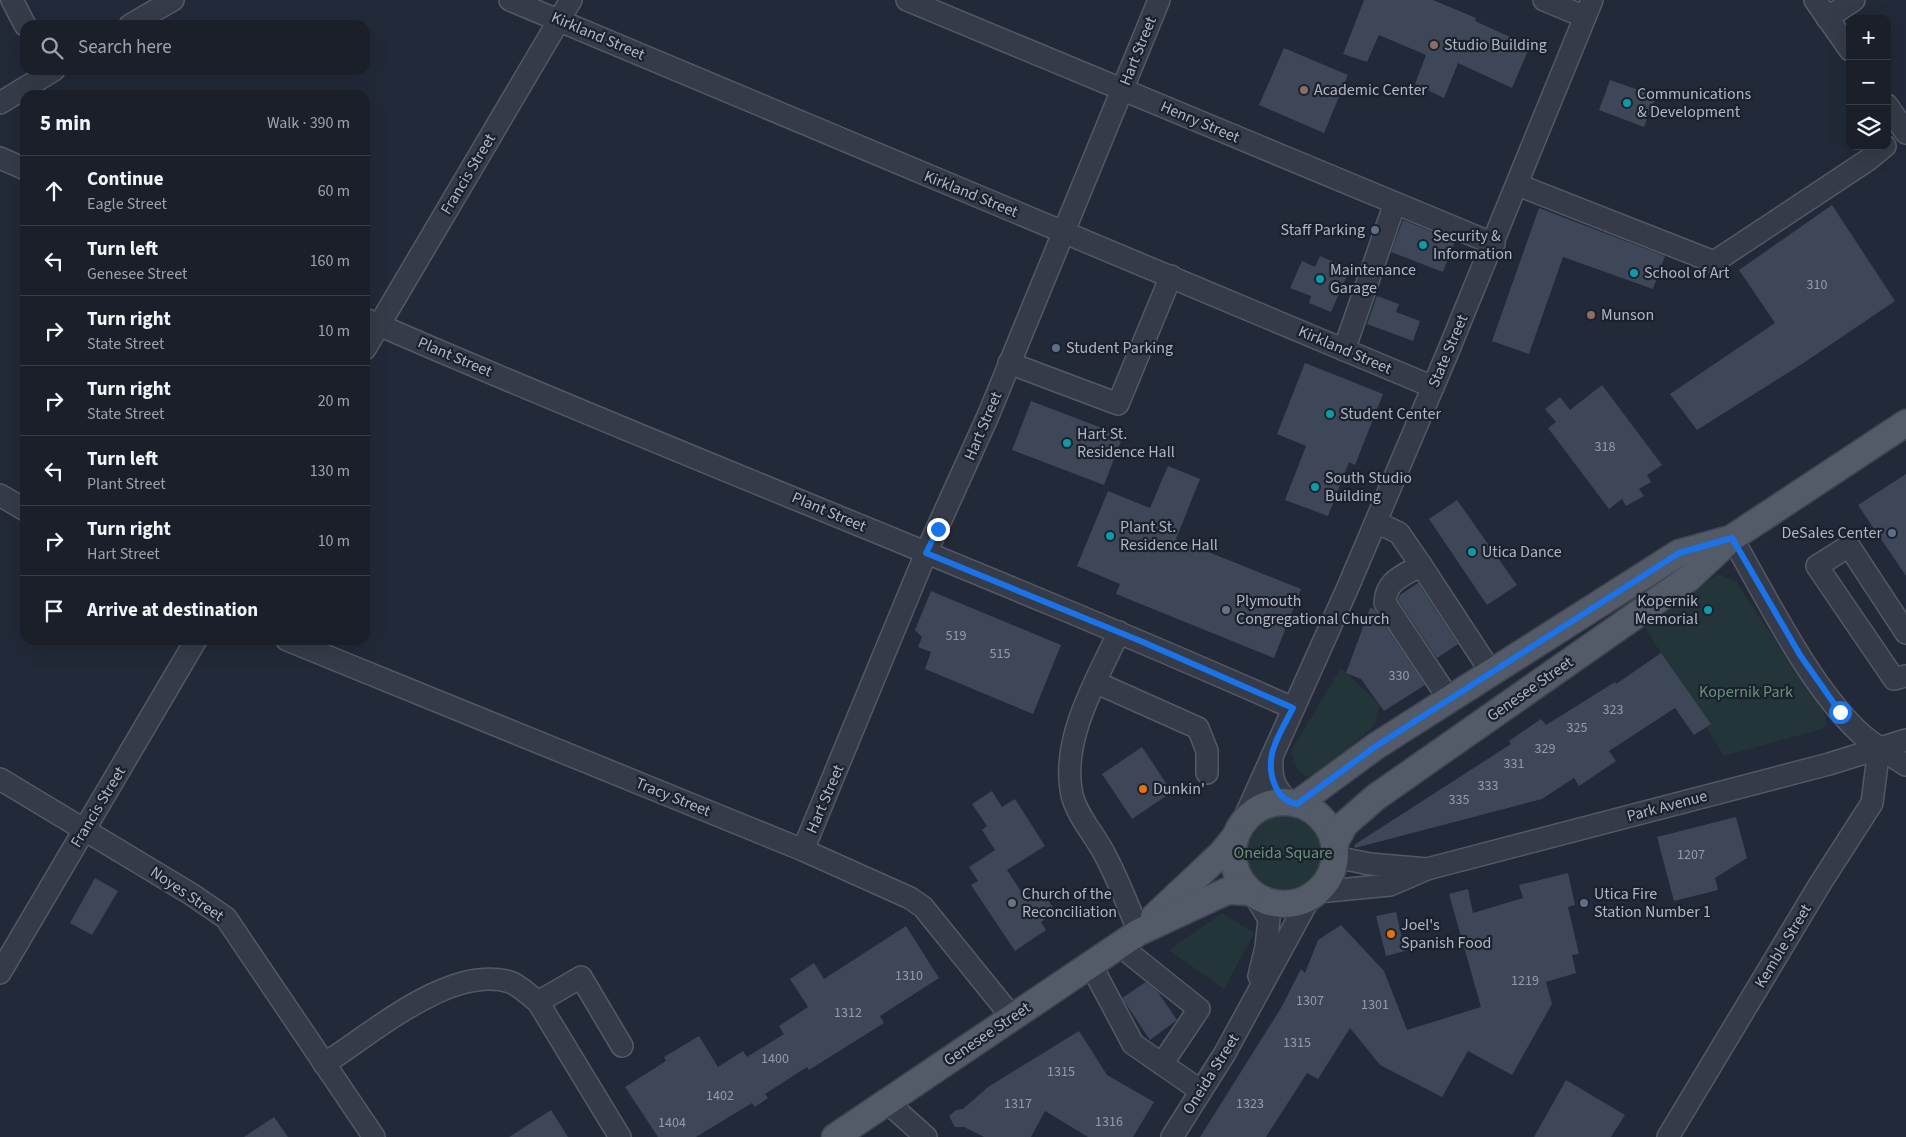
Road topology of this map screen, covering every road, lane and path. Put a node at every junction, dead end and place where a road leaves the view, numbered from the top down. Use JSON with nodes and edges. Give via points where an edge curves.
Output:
{"nodes":[{"id":1,"x":12,"y":0,"type":"edge"},
{"id":2,"x":173,"y":0,"type":"edge"},
{"id":3,"x":510,"y":0,"type":"edge"},
{"id":4,"x":571,"y":0,"type":"edge"},
{"id":5,"x":907,"y":0,"type":"edge"},
{"id":6,"x":1159,"y":0,"type":"edge"},
{"id":7,"x":1544,"y":0,"type":"edge"},
{"id":8,"x":1815,"y":0,"type":"edge"},
{"id":9,"x":1854,"y":0,"type":"edge"},
{"id":10,"x":1588,"y":9,"type":"edge"},
{"id":11,"x":1827,"y":18,"type":"junction"},
{"id":12,"x":22,"y":20,"type":"edge"},
{"id":13,"x":139,"y":20,"type":"edge"},
{"id":14,"x":559,"y":20,"type":"junction"},
{"id":15,"x":1846,"y":44,"type":"edge"},
{"id":16,"x":45,"y":75,"type":"edge"},
{"id":17,"x":1122,"y":89,"type":"junction"},
{"id":18,"x":20,"y":90,"type":"edge"},
{"id":19,"x":21,"y":90,"type":"edge"},
{"id":20,"x":0,"y":103,"type":"edge"},
{"id":21,"x":1891,"y":111,"type":"edge"},
{"id":22,"x":1905,"y":131,"type":"edge"},
{"id":23,"x":1891,"y":141,"type":"edge"},
{"id":24,"x":1880,"y":150,"type":"edge"},
{"id":25,"x":0,"y":158,"type":"edge"},
{"id":26,"x":20,"y":168,"type":"edge"},
{"id":27,"x":1518,"y":185,"type":"junction"},
{"id":28,"x":1395,"y":203,"type":"junction"},
{"id":29,"x":1063,"y":231,"type":"junction"},
{"id":30,"x":1494,"y":244,"type":"junction"},
{"id":31,"x":1171,"y":276,"type":"junction"},
{"id":32,"x":372,"y":322,"type":"edge"},
{"id":33,"x":1344,"y":350,"type":"junction"},
{"id":34,"x":1009,"y":363,"type":"junction"},
{"id":35,"x":1433,"y":387,"type":"junction"},
{"id":36,"x":1906,"y":423,"type":"edge"},
{"id":37,"x":0,"y":495,"type":"edge"},
{"id":38,"x":20,"y":507,"type":"edge"},
{"id":39,"x":1376,"y":522,"type":"junction"},
{"id":40,"x":1732,"y":538,"type":"junction"},
{"id":41,"x":926,"y":553,"type":"junction"},
{"id":42,"x":1421,"y":565,"type":"junction"},
{"id":43,"x":1119,"y":632,"type":"junction"},
{"id":44,"x":1906,"y":633,"type":"edge"},
{"id":45,"x":193,"y":645,"type":"edge"},
{"id":46,"x":300,"y":645,"type":"edge"},
{"id":47,"x":1491,"y":672,"type":"junction"},
{"id":48,"x":1906,"y":676,"type":"edge"},
{"id":49,"x":1095,"y":682,"type":"junction"},
{"id":50,"x":1449,"y":699,"type":"junction"},
{"id":51,"x":1293,"y":708,"type":"junction"},
{"id":52,"x":1906,"y":740,"type":"edge"},
{"id":53,"x":1879,"y":748,"type":"junction"},
{"id":54,"x":1272,"y":753,"type":"junction"},
{"id":55,"x":1906,"y":765,"type":"edge"},
{"id":56,"x":1207,"y":773,"type":"dead end"},
{"id":57,"x":0,"y":779,"type":"edge"},
{"id":58,"x":1294,"y":803,"type":"junction"},
{"id":59,"x":1239,"y":829,"type":"junction"},
{"id":60,"x":84,"y":831,"type":"junction"},
{"id":61,"x":803,"y":850,"type":"junction"},
{"id":62,"x":1334,"y":850,"type":"junction"},
{"id":63,"x":1427,"y":869,"type":"junction"},
{"id":64,"x":1253,"y":894,"type":"junction"},
{"id":65,"x":1313,"y":895,"type":"junction"},
{"id":66,"x":1129,"y":938,"type":"junction"},
{"id":67,"x":1090,"y":964,"type":"junction"},
{"id":68,"x":0,"y":973,"type":"edge"},
{"id":69,"x":538,"y":1002,"type":"junction"},
{"id":70,"x":1250,"y":1010,"type":"junction"},
{"id":71,"x":1012,"y":1017,"type":"junction"},
{"id":72,"x":622,"y":1046,"type":"dead end"},
{"id":73,"x":324,"y":1064,"type":"junction"},
{"id":74,"x":1162,"y":1064,"type":"junction"},
{"id":75,"x":1201,"y":1091,"type":"junction"},
{"id":76,"x":887,"y":1102,"type":"junction"},
{"id":77,"x":374,"y":1137,"type":"edge"},
{"id":78,"x":620,"y":1137,"type":"edge"},
{"id":79,"x":835,"y":1137,"type":"edge"},
{"id":80,"x":926,"y":1137,"type":"edge"},
{"id":81,"x":1172,"y":1137,"type":"edge"},
{"id":82,"x":1668,"y":1137,"type":"edge"}],
"edges":[{"from":1,"to":12,"type":"street"},
{"from":2,"to":13,"type":"street"},
{"from":3,"to":14,"type":"street","name":"Kirkland Street"},
{"from":4,"to":14,"type":"street","name":"Francis Street"},
{"from":5,"to":17,"type":"street","name":"Henry Street"},
{"from":6,"to":17,"type":"street","name":"Hart Street"},
{"from":7,"to":10,"type":"street"},
{"from":8,"to":11,"type":"street"},
{"from":9,"to":11,"type":"street"},
{"from":10,"to":27,"type":"street","name":"State Street"},
{"from":11,"to":15,"type":"street"},
{"from":14,"to":29,"type":"street","name":"Kirkland Street"},
{"from":14,"to":32,"type":"street","name":"Francis Street"},
{"from":16,"to":19,"type":"street"},
{"from":17,"to":28,"type":"street","name":"Henry Street"},
{"from":17,"to":29,"type":"street","name":"Hart Street"},
{"from":18,"to":20,"type":"street"},
{"from":21,"to":22,"type":"street"},
{"from":22,"to":23,"type":"street"},
{"from":24,"to":27,"type":"street","via":[[1714,262]]},
{"from":25,"to":26,"type":"street"},
{"from":27,"to":30,"type":"street","name":"State Street"},
{"from":28,"to":30,"type":"street","name":"Henry Street"},
{"from":28,"to":33,"type":"street"},
{"from":29,"to":31,"type":"street","name":"Kirkland Street"},
{"from":29,"to":34,"type":"street","name":"Hart Street"},
{"from":30,"to":35,"type":"street","name":"State Street"},
{"from":31,"to":33,"type":"street","name":"Kirkland Street"},
{"from":31,"to":34,"type":"street","via":[[1118,404]]},
{"from":32,"to":41,"type":"street","name":"Plant Street"},
{"from":33,"to":35,"type":"street","name":"Kirkland Street"},
{"from":34,"to":41,"type":"street","name":"Hart Street"},
{"from":35,"to":39,"type":"street","name":"State Street"},
{"from":36,"to":40,"type":"main road","name":"Genesee Street"},
{"from":37,"to":38,"type":"street"},
{"from":39,"to":42,"type":"street","via":[[1399,533]]},
{"from":39,"to":51,"type":"street","name":"State Street"},
{"from":40,"to":47,"type":"main road","name":"Genesee Street","via":[[1679,553]]},
{"from":40,"to":53,"type":"street","via":[[1800,655],[1840,712]]},
{"from":40,"to":62,"type":"main road","name":"Genesee Street","via":[[1689,578],[1376,796],[1345,824]]},
{"from":41,"to":43,"type":"street","name":"Plant Street"},
{"from":41,"to":61,"type":"street","name":"Hart Street"},
{"from":42,"to":47,"type":"street"},
{"from":42,"to":50,"type":"street","via":[[1392,583],[1385,592],[1385,603]]},
{"from":43,"to":49,"type":"street"},
{"from":43,"to":51,"type":"street","name":"Plant Street"},
{"from":44,"to":48,"type":"street","via":[[1849,546],[1817,566],[1894,679]]},
{"from":45,"to":60,"type":"street","name":"Francis Street"},
{"from":46,"to":61,"type":"street","name":"Tracy Street"},
{"from":47,"to":50,"type":"main road","name":"Genesee Street"},
{"from":49,"to":56,"type":"street","via":[[1198,728],[1207,751]]},
{"from":49,"to":66,"type":"street","via":[[1080,716],[1070,764],[1072,795],[1106,855]]},
{"from":50,"to":58,"type":"main road","name":"Genesee Street"},
{"from":51,"to":54,"type":"street","name":"State Street"},
{"from":52,"to":53,"type":"street","name":"Park Avenue"},
{"from":53,"to":55,"type":"street"},
{"from":53,"to":63,"type":"street","name":"Park Avenue","via":[[1829,764]]},
{"from":53,"to":82,"type":"street","name":"Kemble Street","via":[[1872,802]]},
{"from":54,"to":58,"type":"street","name":"State Street","via":[[1272,774],[1277,791]]},
{"from":54,"to":59,"type":"street","name":"State Street"},
{"from":57,"to":60,"type":"street","name":"Noyes Street"},
{"from":58,"to":59,"type":"main road","via":[[1273,803],[1256,810]]},
{"from":58,"to":62,"type":"main road","via":[[1322,819],[1330,831]]},
{"from":59,"to":64,"type":"main road","via":[[1232,852],[1234,867],[1240,881]]},
{"from":59,"to":66,"type":"main road","name":"Genesee Street","via":[[1222,853]]},
{"from":60,"to":68,"type":"street","name":"Francis Street"},
{"from":60,"to":73,"type":"street","name":"Noyes Street","via":[[226,918]]},
{"from":61,"to":71,"type":"street","name":"Tracy Street","via":[[923,906]]},
{"from":62,"to":63,"type":"street","name":"Park Avenue","via":[[1370,864]]},
{"from":62,"to":65,"type":"main road","via":[[1332,870]]},
{"from":63,"to":65,"type":"street","name":"Park Avenue","via":[[1390,886]]},
{"from":64,"to":65,"type":"main road","via":[[1268,902],[1282,904],[1296,903]]},
{"from":64,"to":66,"type":"main road","name":"Genesee Street","via":[[1227,891]]},
{"from":64,"to":70,"type":"street","name":"Oneida Street","via":[[1269,919],[1266,947]]},
{"from":65,"to":70,"type":"street","name":"Oneida Street"},
{"from":66,"to":67,"type":"main road","name":"Genesee Street"},
{"from":66,"to":74,"type":"street","via":[[1199,1009]]},
{"from":67,"to":71,"type":"main road","name":"Genesee Street"},
{"from":67,"to":74,"type":"street","via":[[1133,1044]]},
{"from":69,"to":72,"type":"street","via":[[581,977]]},
{"from":69,"to":73,"type":"street","via":[[511,982],[469,982],[442,989],[417,1001]]},
{"from":69,"to":78,"type":"street"},
{"from":70,"to":75,"type":"street","name":"Oneida Street"},
{"from":71,"to":76,"type":"main road","name":"Genesee Street"},
{"from":73,"to":77,"type":"street","name":"Noyes Street"},
{"from":74,"to":75,"type":"street"},
{"from":75,"to":81,"type":"street","name":"Oneida Street"},
{"from":76,"to":79,"type":"main road","name":"Genesee Street"},
{"from":76,"to":80,"type":"street"}]}
